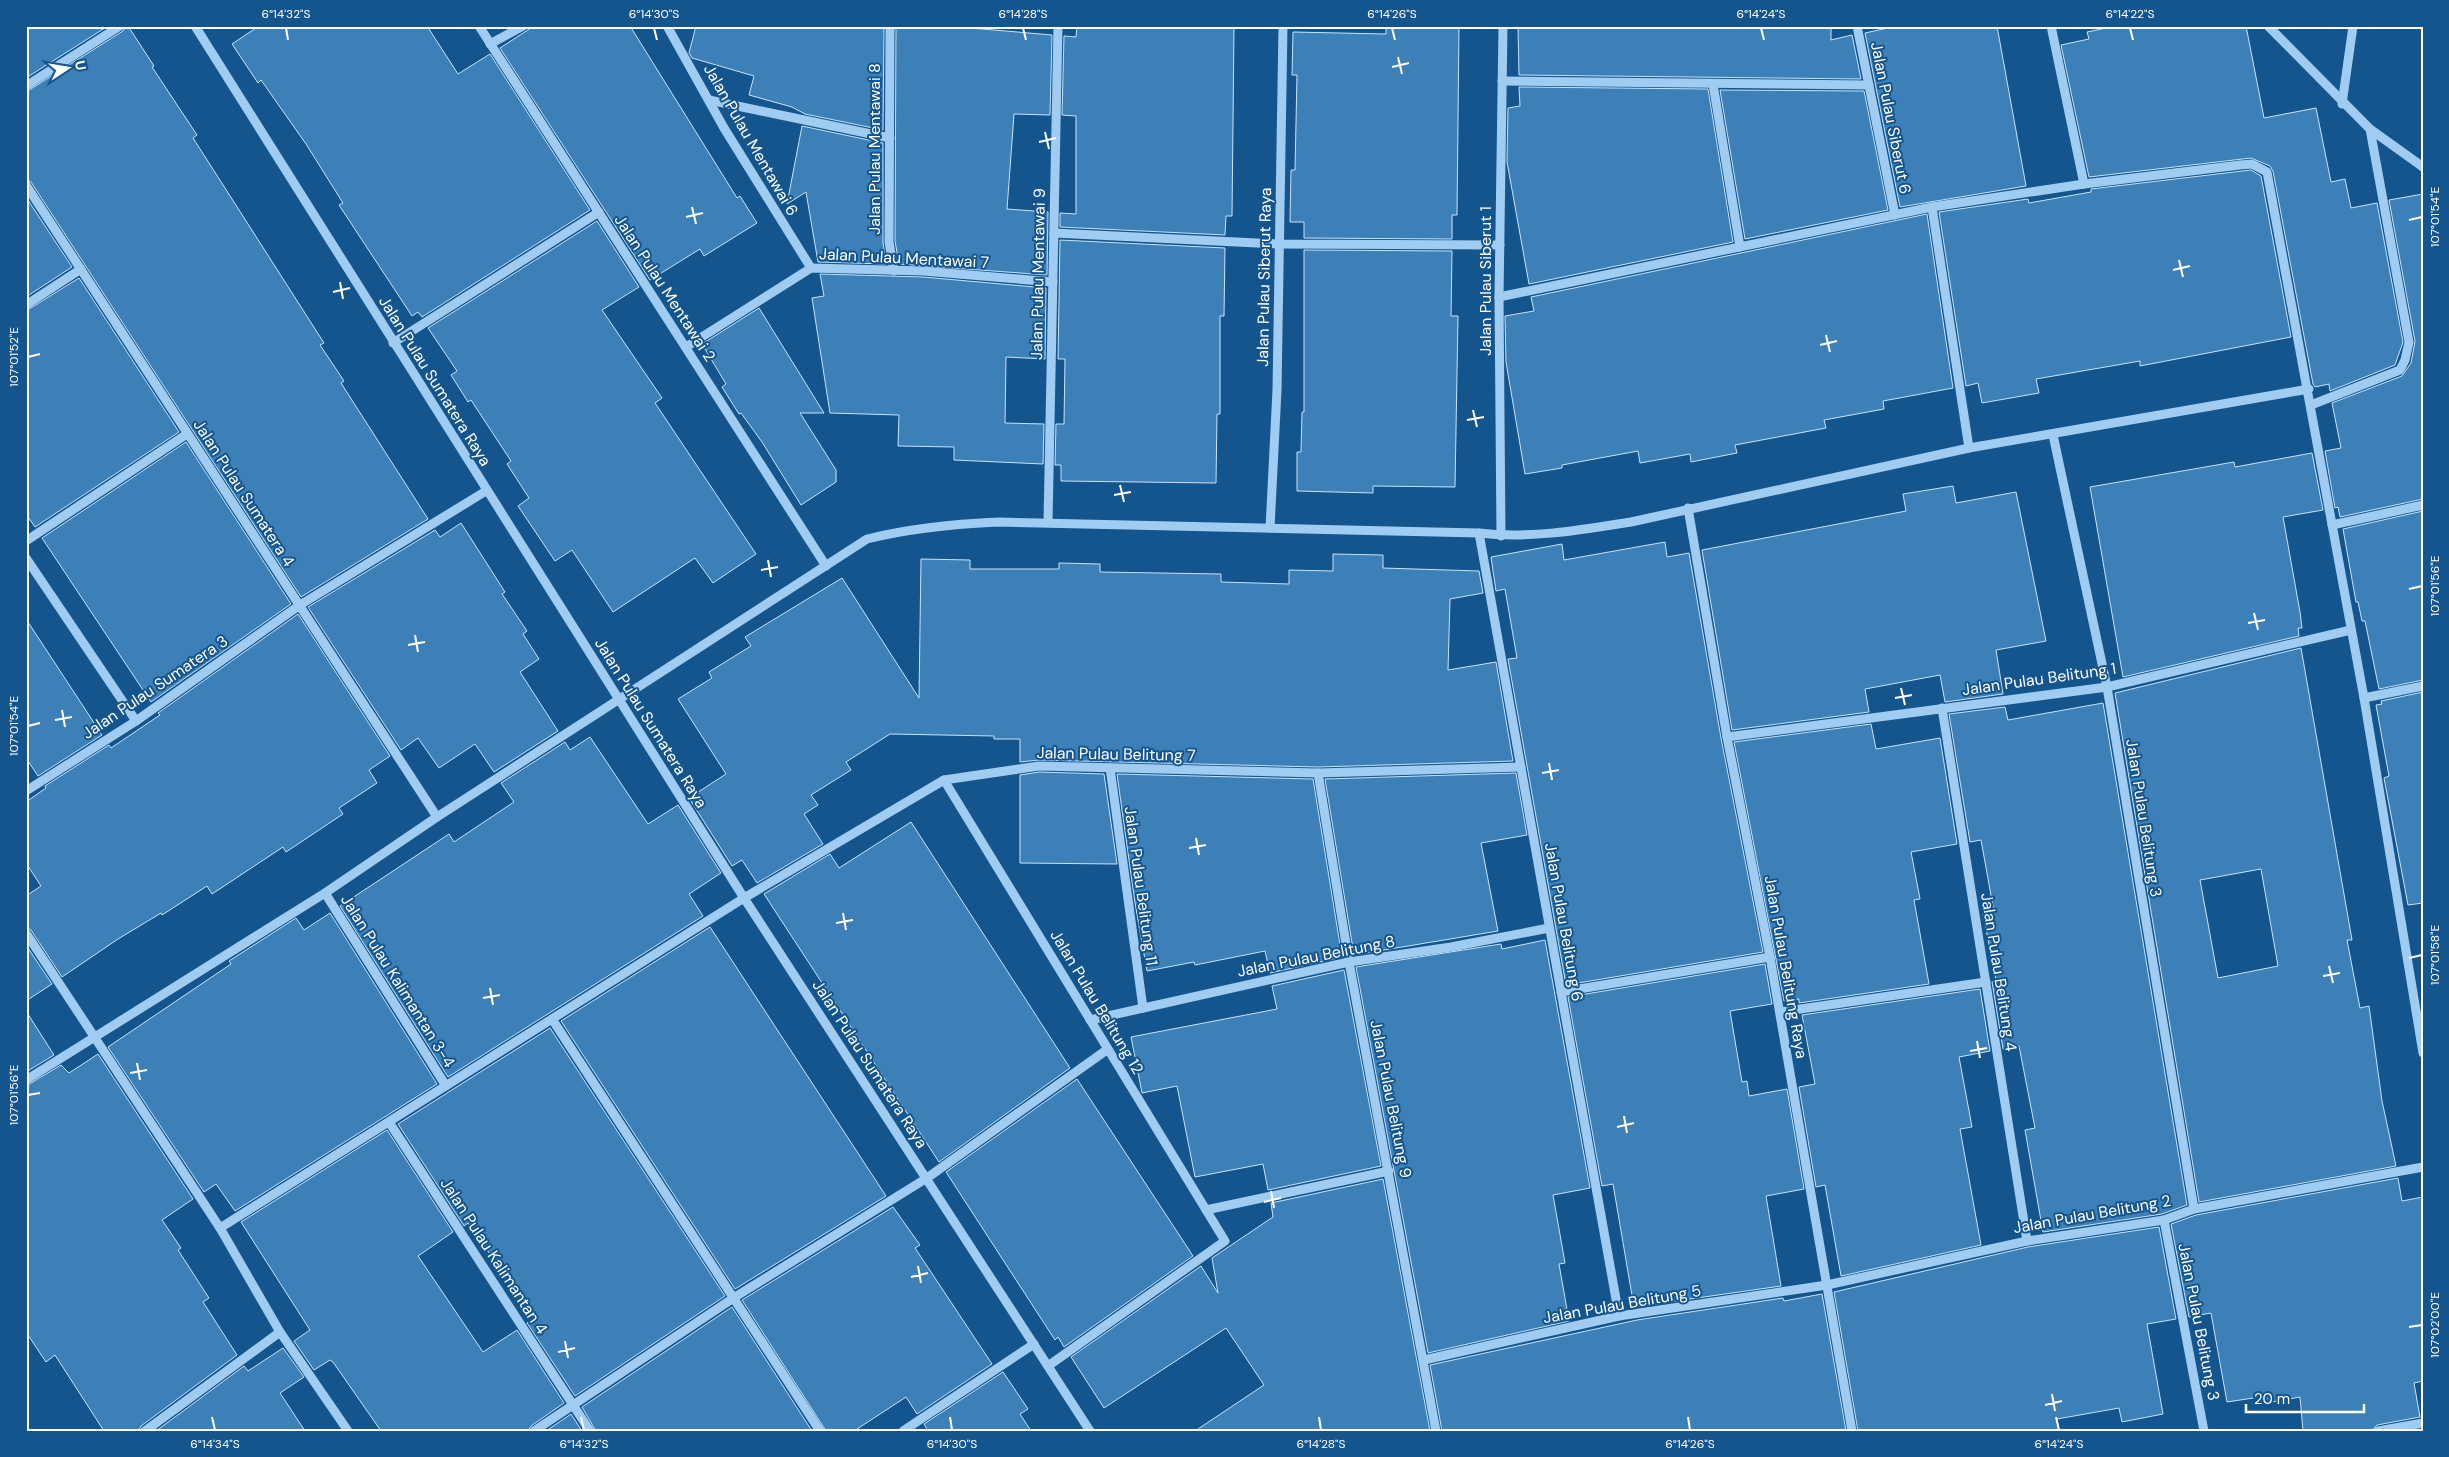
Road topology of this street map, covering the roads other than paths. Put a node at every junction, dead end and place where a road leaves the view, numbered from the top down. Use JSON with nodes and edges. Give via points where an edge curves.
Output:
{"nodes":[{"id":1,"x":120,"y":26,"type":"edge"},
{"id":2,"x":196,"y":26,"type":"edge"},
{"id":3,"x":479,"y":26,"type":"edge"},
{"id":4,"x":524,"y":26,"type":"edge"},
{"id":5,"x":667,"y":26,"type":"edge"},
{"id":6,"x":890,"y":26,"type":"edge"},
{"id":7,"x":1058,"y":26,"type":"edge"},
{"id":8,"x":1283,"y":26,"type":"edge"},
{"id":9,"x":1503,"y":26,"type":"edge"},
{"id":10,"x":1857,"y":26,"type":"edge"},
{"id":11,"x":2051,"y":26,"type":"edge"},
{"id":12,"x":2268,"y":26,"type":"edge"},
{"id":13,"x":2353,"y":26,"type":"edge"},
{"id":14,"x":490,"y":44,"type":"junction"},
{"id":15,"x":1502,"y":81,"type":"junction"},
{"id":16,"x":1713,"y":84,"type":"junction"},
{"id":17,"x":1869,"y":85,"type":"junction"},
{"id":18,"x":26,"y":86,"type":"edge"},
{"id":19,"x":709,"y":100,"type":"junction"},
{"id":20,"x":2342,"y":104,"type":"junction"},
{"id":21,"x":2370,"y":129,"type":"junction"},
{"id":22,"x":890,"y":138,"type":"junction"},
{"id":23,"x":2423,"y":167,"type":"edge"},
{"id":24,"x":2084,"y":184,"type":"junction"},
{"id":25,"x":26,"y":185,"type":"edge"},
{"id":26,"x":1932,"y":207,"type":"junction"},
{"id":27,"x":598,"y":212,"type":"junction"},
{"id":28,"x":1895,"y":215,"type":"junction"},
{"id":29,"x":1054,"y":233,"type":"junction"},
{"id":30,"x":1279,"y":244,"type":"junction"},
{"id":31,"x":1500,"y":245,"type":"junction"},
{"id":32,"x":1740,"y":247,"type":"junction"},
{"id":33,"x":811,"y":268,"type":"junction"},
{"id":34,"x":81,"y":269,"type":"junction"},
{"id":35,"x":894,"y":271,"type":"junction"},
{"id":36,"x":1053,"y":282,"type":"junction"},
{"id":37,"x":1499,"y":297,"type":"junction"},
{"id":38,"x":26,"y":305,"type":"edge"},
{"id":39,"x":393,"y":343,"type":"junction"},
{"id":40,"x":686,"y":347,"type":"junction"},
{"id":41,"x":2309,"y":389,"type":"junction"},
{"id":42,"x":2311,"y":405,"type":"junction"},
{"id":43,"x":188,"y":434,"type":"junction"},
{"id":44,"x":2053,"y":434,"type":"junction"},
{"id":45,"x":1969,"y":448,"type":"junction"},
{"id":46,"x":486,"y":491,"type":"junction"},
{"id":47,"x":2423,"y":505,"type":"edge"},
{"id":48,"x":1688,"y":508,"type":"junction"},
{"id":49,"x":1048,"y":522,"type":"junction"},
{"id":50,"x":2332,"y":525,"type":"junction"},
{"id":51,"x":1270,"y":528,"type":"junction"},
{"id":52,"x":1480,"y":533,"type":"junction"},
{"id":53,"x":1501,"y":536,"type":"junction"},
{"id":54,"x":26,"y":541,"type":"edge"},
{"id":55,"x":26,"y":558,"type":"edge"},
{"id":56,"x":826,"y":566,"type":"junction"},
{"id":57,"x":300,"y":605,"type":"junction"},
{"id":58,"x":2351,"y":630,"type":"junction"},
{"id":59,"x":2423,"y":686,"type":"edge"},
{"id":60,"x":2107,"y":687,"type":"junction"},
{"id":61,"x":2364,"y":698,"type":"junction"},
{"id":62,"x":620,"y":700,"type":"junction"},
{"id":63,"x":1942,"y":708,"type":"junction"},
{"id":64,"x":136,"y":721,"type":"junction"},
{"id":65,"x":1727,"y":737,"type":"junction"},
{"id":66,"x":1521,"y":767,"type":"junction"},
{"id":67,"x":1110,"y":768,"type":"junction"},
{"id":68,"x":1318,"y":773,"type":"junction"},
{"id":69,"x":944,"y":780,"type":"junction"},
{"id":70,"x":26,"y":791,"type":"edge"},
{"id":71,"x":437,"y":817,"type":"junction"},
{"id":72,"x":325,"y":893,"type":"junction"},
{"id":73,"x":744,"y":898,"type":"junction"},
{"id":74,"x":1549,"y":928,"type":"junction"},
{"id":75,"x":26,"y":933,"type":"edge"},
{"id":76,"x":1770,"y":957,"type":"junction"},
{"id":77,"x":1349,"y":962,"type":"junction"},
{"id":78,"x":1986,"y":982,"type":"junction"},
{"id":79,"x":1561,"y":992,"type":"junction"},
{"id":80,"x":1144,"y":1008,"type":"junction"},
{"id":81,"x":1780,"y":1012,"type":"junction"},
{"id":82,"x":552,"y":1019,"type":"junction"},
{"id":83,"x":1090,"y":1020,"type":"junction"},
{"id":84,"x":94,"y":1037,"type":"junction"},
{"id":85,"x":1108,"y":1049,"type":"junction"},
{"id":86,"x":2423,"y":1053,"type":"edge"},
{"id":87,"x":26,"y":1080,"type":"edge"},
{"id":88,"x":446,"y":1086,"type":"junction"},
{"id":89,"x":389,"y":1122,"type":"junction"},
{"id":90,"x":2423,"y":1167,"type":"edge"},
{"id":91,"x":1389,"y":1171,"type":"junction"},
{"id":92,"x":927,"y":1178,"type":"junction"},
{"id":93,"x":2194,"y":1209,"type":"junction"},
{"id":94,"x":1206,"y":1210,"type":"junction"},
{"id":95,"x":2164,"y":1220,"type":"junction"},
{"id":96,"x":220,"y":1228,"type":"junction"},
{"id":97,"x":2027,"y":1241,"type":"junction"},
{"id":98,"x":1827,"y":1285,"type":"junction"},
{"id":99,"x":735,"y":1297,"type":"junction"},
{"id":100,"x":1619,"y":1316,"type":"junction"},
{"id":101,"x":280,"y":1332,"type":"junction"},
{"id":102,"x":1034,"y":1344,"type":"junction"},
{"id":103,"x":1424,"y":1360,"type":"junction"},
{"id":104,"x":1048,"y":1366,"type":"junction"},
{"id":105,"x":574,"y":1406,"type":"junction"},
{"id":106,"x":2423,"y":1423,"type":"edge"},
{"id":107,"x":145,"y":1431,"type":"edge"},
{"id":108,"x":348,"y":1431,"type":"edge"},
{"id":109,"x":534,"y":1431,"type":"edge"},
{"id":110,"x":590,"y":1431,"type":"edge"},
{"id":111,"x":820,"y":1431,"type":"edge"},
{"id":112,"x":902,"y":1431,"type":"edge"},
{"id":113,"x":1090,"y":1431,"type":"edge"},
{"id":114,"x":1436,"y":1431,"type":"edge"},
{"id":115,"x":1852,"y":1431,"type":"edge"},
{"id":116,"x":2204,"y":1431,"type":"edge"},
{"id":117,"x":2378,"y":1431,"type":"edge"}],
"edges":[{"from":1,"to":18,"type":"street"},
{"from":2,"to":39,"type":"street","name":"Jalan Pulau Sumatera Raya"},
{"from":3,"to":14,"type":"street","name":"Jalan Pulau Mentawai 2"},
{"from":4,"to":14,"type":"street"},
{"from":5,"to":19,"type":"street","name":"Jalan Pulau Mentawai 6"},
{"from":6,"to":22,"type":"street","name":"Jalan Pulau Mentawai 8"},
{"from":7,"to":29,"type":"street","name":"Jalan Pulau Mentawai 9"},
{"from":8,"to":30,"type":"street","name":"Jalan Pulau Siberut Raya"},
{"from":9,"to":15,"type":"street","name":"Jalan Pulau Siberut 1"},
{"from":10,"to":17,"type":"street","name":"Jalan Pulau Siberut 6"},
{"from":11,"to":24,"type":"street"},
{"from":12,"to":20,"type":"street"},
{"from":13,"to":20,"type":"street"},
{"from":14,"to":27,"type":"street","name":"Jalan Pulau Mentawai 2"},
{"from":15,"to":16,"type":"street"},
{"from":15,"to":31,"type":"street","name":"Jalan Pulau Siberut 1"},
{"from":16,"to":17,"type":"street"},
{"from":16,"to":32,"type":"street"},
{"from":17,"to":28,"type":"street","name":"Jalan Pulau Siberut 6"},
{"from":19,"to":22,"type":"street"},
{"from":19,"to":33,"type":"street","name":"Jalan Pulau Mentawai 6"},
{"from":20,"to":21,"type":"street"},
{"from":21,"to":23,"type":"street"},
{"from":21,"to":42,"type":"street","via":[[2409,342],[2400,370]]},
{"from":22,"to":35,"type":"street","name":"Jalan Pulau Mentawai 8","via":[[889,242]]},
{"from":24,"to":26,"type":"street"},
{"from":24,"to":41,"type":"street","via":[[2252,164],[2267,172]]},
{"from":25,"to":34,"type":"street","name":"Jalan Pulau Sumatera 4"},
{"from":26,"to":28,"type":"street"},
{"from":26,"to":45,"type":"street"},
{"from":27,"to":39,"type":"street"},
{"from":27,"to":40,"type":"street","name":"Jalan Pulau Mentawai 2"},
{"from":28,"to":32,"type":"street"},
{"from":29,"to":30,"type":"street"},
{"from":29,"to":36,"type":"street","name":"Jalan Pulau Mentawai 9"},
{"from":30,"to":31,"type":"street"},
{"from":30,"to":51,"type":"street","name":"Jalan Pulau Siberut Raya","via":[[1277,390]]},
{"from":31,"to":37,"type":"street","name":"Jalan Pulau Siberut 1"},
{"from":32,"to":37,"type":"street"},
{"from":33,"to":35,"type":"street","name":"Jalan Pulau Mentawai 7"},
{"from":33,"to":40,"type":"street","name":"Jalan Pulau Mentawai 7"},
{"from":34,"to":38,"type":"street"},
{"from":34,"to":43,"type":"street","name":"Jalan Pulau Sumatera 4"},
{"from":35,"to":36,"type":"street","name":"Jalan Pulau Mentawai 7"},
{"from":36,"to":49,"type":"street","name":"Jalan Pulau Mentawai 9"},
{"from":37,"to":53,"type":"street","name":"Jalan Pulau Siberut 1"},
{"from":39,"to":46,"type":"street","name":"Jalan Pulau Sumatera Raya"},
{"from":40,"to":56,"type":"street","name":"Jalan Pulau Mentawai 2"},
{"from":41,"to":42,"type":"street"},
{"from":41,"to":44,"type":"street"},
{"from":42,"to":50,"type":"street"},
{"from":43,"to":54,"type":"street"},
{"from":43,"to":57,"type":"street","name":"Jalan Pulau Sumatera 4"},
{"from":44,"to":45,"type":"street"},
{"from":44,"to":60,"type":"street","name":"Jalan Pulau Belitung 3"},
{"from":45,"to":48,"type":"street"},
{"from":46,"to":57,"type":"street","name":"Jalan Pulau Sumatera 3"},
{"from":46,"to":62,"type":"street","name":"Jalan Pulau Sumatera Raya"},
{"from":47,"to":50,"type":"street"},
{"from":48,"to":53,"type":"street","via":[[1575,531]]},
{"from":48,"to":65,"type":"street","name":"Jalan Pulau Belitung Raya"},
{"from":49,"to":51,"type":"street"},
{"from":49,"to":56,"type":"street","via":[[948,524],[900,531],[866,539]]},
{"from":50,"to":58,"type":"street"},
{"from":51,"to":52,"type":"street"},
{"from":52,"to":53,"type":"street"},
{"from":52,"to":66,"type":"street","name":"Jalan Pulau Belitung 6"},
{"from":55,"to":64,"type":"street"},
{"from":56,"to":62,"type":"street"},
{"from":57,"to":64,"type":"street","name":"Jalan Pulau Sumatera 3"},
{"from":57,"to":71,"type":"street","name":"Jalan Pulau Sumatera 4"},
{"from":58,"to":60,"type":"street","name":"Jalan Pulau Belitung 1"},
{"from":58,"to":61,"type":"street"},
{"from":59,"to":61,"type":"street"},
{"from":60,"to":63,"type":"street","name":"Jalan Pulau Belitung 1"},
{"from":60,"to":93,"type":"street","name":"Jalan Pulau Belitung 3"},
{"from":61,"to":86,"type":"street"},
{"from":62,"to":71,"type":"street"},
{"from":62,"to":73,"type":"street","name":"Jalan Pulau Sumatera Raya"},
{"from":63,"to":65,"type":"street","name":"Jalan Pulau Belitung 1"},
{"from":63,"to":78,"type":"street","name":"Jalan Pulau Belitung 4"},
{"from":64,"to":70,"type":"street","name":"Jalan Pulau Sumatera 3"},
{"from":65,"to":76,"type":"street","name":"Jalan Pulau Belitung Raya"},
{"from":66,"to":68,"type":"street","name":"Jalan Pulau Belitung 7"},
{"from":66,"to":74,"type":"street","name":"Jalan Pulau Belitung 6"},
{"from":67,"to":68,"type":"street","name":"Jalan Pulau Belitung 7"},
{"from":67,"to":69,"type":"street","name":"Jalan Pulau Belitung 7","via":[[1039,766]]},
{"from":67,"to":80,"type":"street","name":"Jalan Pulau Belitung 11"},
{"from":68,"to":77,"type":"street","name":"Jalan Pulau Belitung 9"},
{"from":69,"to":73,"type":"street","name":"Jalan Pulau Belitung 7"},
{"from":69,"to":83,"type":"street","name":"Jalan Pulau Belitung 12"},
{"from":71,"to":72,"type":"street"},
{"from":72,"to":84,"type":"street"},
{"from":72,"to":88,"type":"street","name":"Jalan Pulau Kalimantan 3-4"},
{"from":73,"to":82,"type":"street","name":"Jalan Pulau Belitung 7"},
{"from":73,"to":92,"type":"street","name":"Jalan Pulau Sumatera Raya"},
{"from":74,"to":77,"type":"street","name":"Jalan Pulau Belitung 8"},
{"from":74,"to":79,"type":"street","name":"Jalan Pulau Belitung 6"},
{"from":75,"to":84,"type":"street"},
{"from":76,"to":79,"type":"street"},
{"from":76,"to":81,"type":"street","name":"Jalan Pulau Belitung Raya"},
{"from":77,"to":80,"type":"street","name":"Jalan Pulau Belitung 8"},
{"from":77,"to":91,"type":"street","name":"Jalan Pulau Belitung 9"},
{"from":78,"to":81,"type":"street"},
{"from":78,"to":97,"type":"street","name":"Jalan Pulau Belitung 4"},
{"from":79,"to":100,"type":"street","name":"Jalan Pulau Belitung 6"},
{"from":80,"to":83,"type":"street","name":"Jalan Pulau Belitung 8"},
{"from":81,"to":98,"type":"street","name":"Jalan Pulau Belitung Raya"},
{"from":82,"to":88,"type":"street","name":"Jalan Pulau Belitung 7"},
{"from":82,"to":99,"type":"street"},
{"from":83,"to":85,"type":"street","name":"Jalan Pulau Belitung 12"},
{"from":84,"to":87,"type":"street"},
{"from":84,"to":96,"type":"street"},
{"from":85,"to":92,"type":"street"},
{"from":85,"to":94,"type":"street","name":"Jalan Pulau Belitung 12"},
{"from":88,"to":89,"type":"street","name":"Jalan Pulau Belitung 7"},
{"from":89,"to":96,"type":"street","name":"Jalan Pulau Belitung 7"},
{"from":89,"to":105,"type":"street","name":"Jalan Pulau Kalimantan 4"},
{"from":90,"to":93,"type":"street","name":"Jalan Pulau Belitung 2"},
{"from":91,"to":94,"type":"street"},
{"from":91,"to":103,"type":"street","name":"Jalan Pulau Belitung 9"},
{"from":92,"to":99,"type":"street"},
{"from":92,"to":102,"type":"street","name":"Jalan Pulau Sumatera Raya"},
{"from":93,"to":95,"type":"street","name":"Jalan Pulau Belitung 2"},
{"from":94,"to":104,"type":"street","name":"Jalan Pulau Belitung 12","via":[[1225,1241]]},
{"from":95,"to":97,"type":"street","name":"Jalan Pulau Belitung 2"},
{"from":95,"to":116,"type":"street","name":"Jalan Pulau Belitung 3"},
{"from":96,"to":101,"type":"street"},
{"from":97,"to":98,"type":"street","name":"Jalan Pulau Belitung 2"},
{"from":98,"to":100,"type":"street","name":"Jalan Pulau Belitung 5"},
{"from":98,"to":115,"type":"street","name":"Jalan Pulau Belitung Raya"},
{"from":99,"to":105,"type":"street"},
{"from":99,"to":111,"type":"street"},
{"from":100,"to":103,"type":"street","name":"Jalan Pulau Belitung 5"},
{"from":101,"to":107,"type":"street"},
{"from":101,"to":108,"type":"street"},
{"from":102,"to":104,"type":"street","name":"Jalan Pulau Sumatera Raya"},
{"from":102,"to":112,"type":"street"},
{"from":103,"to":114,"type":"street","name":"Jalan Pulau Belitung 9"},
{"from":104,"to":113,"type":"street","name":"Jalan Pulau Sumatera Raya"},
{"from":105,"to":109,"type":"street"},
{"from":105,"to":110,"type":"street","name":"Jalan Pulau Kalimantan 4"},
{"from":106,"to":117,"type":"street"}]}
